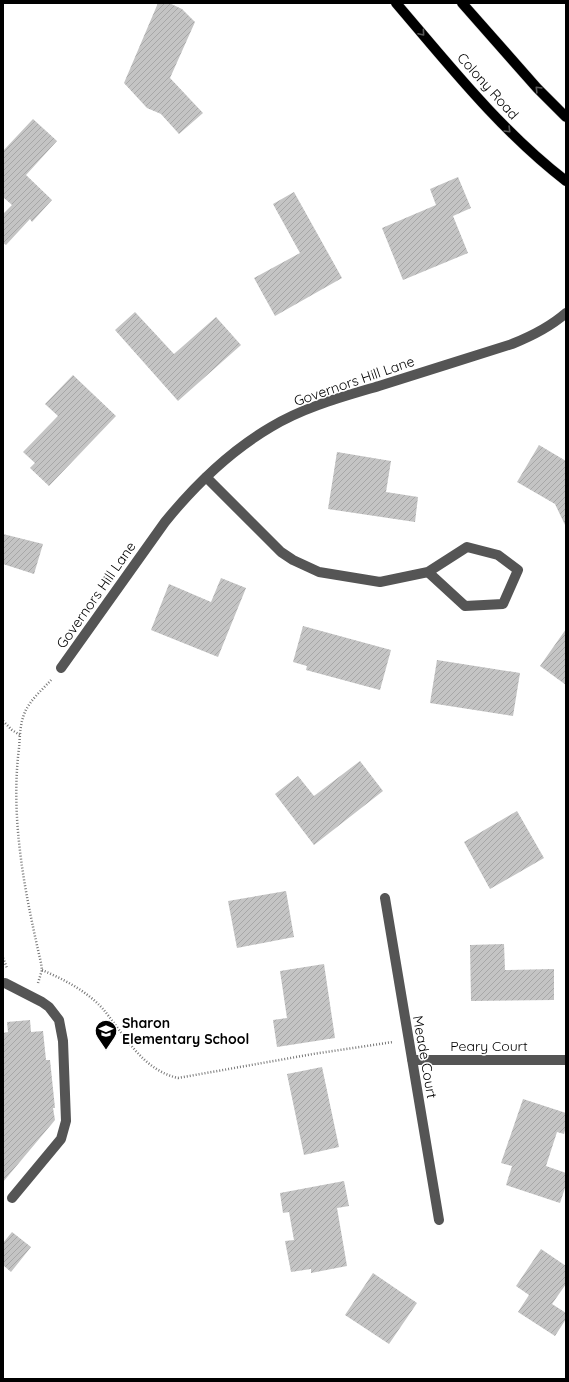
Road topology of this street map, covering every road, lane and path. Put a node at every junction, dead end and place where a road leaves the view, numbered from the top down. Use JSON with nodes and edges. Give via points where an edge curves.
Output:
{"nodes":[{"id":1,"x":396,"y":3,"type":"edge"},
{"id":2,"x":462,"y":3,"type":"edge"},
{"id":3,"x":566,"y":117,"type":"edge"},
{"id":4,"x":566,"y":181,"type":"edge"},
{"id":5,"x":566,"y":312,"type":"edge"},
{"id":6,"x":206,"y":477,"type":"junction"},
{"id":7,"x":428,"y":572,"type":"junction"},
{"id":8,"x":61,"y":668,"type":"joint"},
{"id":9,"x":3,"y":721,"type":"edge"},
{"id":10,"x":20,"y":735,"type":"junction"},
{"id":11,"x":385,"y":898,"type":"dead end"},
{"id":12,"x":42,"y":970,"type":"junction"},
{"id":13,"x":5,"y":983,"type":"dead end"},
{"id":14,"x":33,"y":997,"type":"junction"},
{"id":15,"x":408,"y":1040,"type":"junction"},
{"id":16,"x":412,"y":1060,"type":"junction"},
{"id":17,"x":566,"y":1060,"type":"edge"},
{"id":18,"x":12,"y":1198,"type":"dead end"},
{"id":19,"x":439,"y":1220,"type":"dead end"}],
"edges":[{"from":1,"to":4,"type":"main road","name":"Colony Road","one_way":true,"via":[[501,122],[532,154]]},
{"from":3,"to":2,"type":"main road","one_way":true},
{"from":5,"to":6,"type":"street","name":"Governors Hill Lane","via":[[557,321],[512,344],[301,412],[271,427],[232,454]]},
{"from":6,"to":7,"type":"street","via":[[281,552],[319,572],[380,582]]},
{"from":6,"to":8,"type":"street","name":"Governors Hill Lane","via":[[165,522]]},
{"from":7,"to":7,"type":"street","via":[[465,606],[503,604],[518,570],[498,555],[467,547]]},
{"from":8,"to":10,"type":"path","via":[[26,709]]},
{"from":9,"to":10,"type":"path"},
{"from":10,"to":12,"type":"path","via":[[16,801],[18,829],[22,867]]},
{"from":11,"to":15,"type":"street","name":"Meade Court"},
{"from":12,"to":14,"type":"path"},
{"from":12,"to":15,"type":"path","via":[[64,980],[92,999],[142,1057],[161,1072],[178,1078]]},
{"from":13,"to":14,"type":"street"},
{"from":14,"to":18,"type":"street","via":[[49,1007],[61,1027],[66,1121],[61,1139]]},
{"from":15,"to":16,"type":"street","name":"Meade Court"},
{"from":16,"to":17,"type":"street","name":"Peary Court"},
{"from":16,"to":19,"type":"street","name":"Meade Court"}]}
